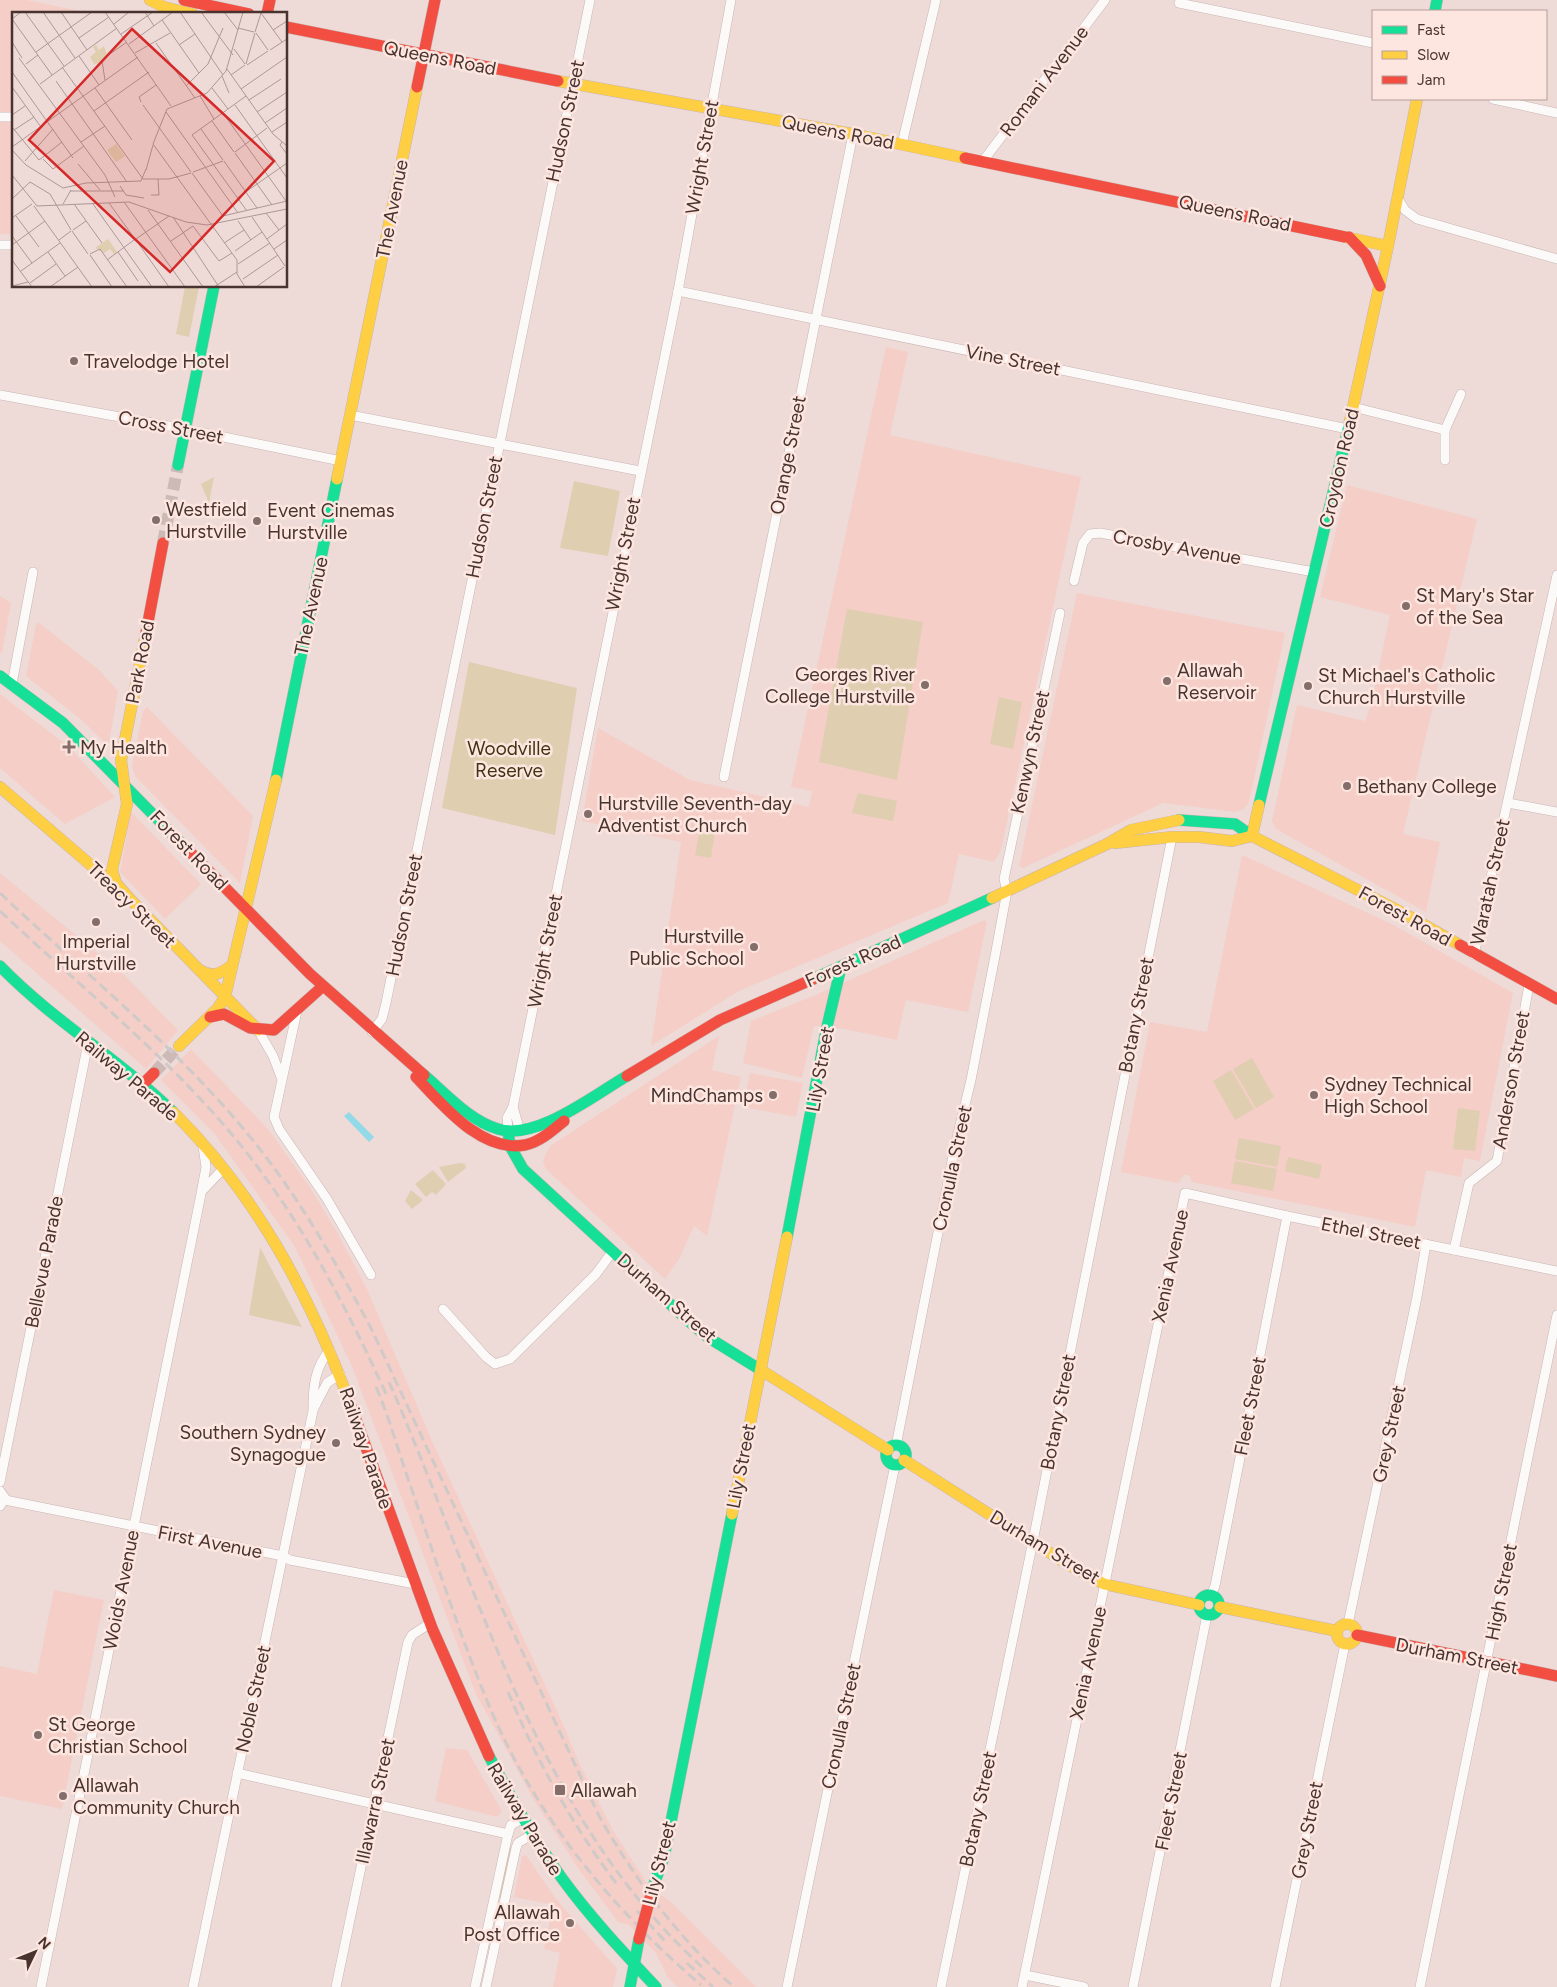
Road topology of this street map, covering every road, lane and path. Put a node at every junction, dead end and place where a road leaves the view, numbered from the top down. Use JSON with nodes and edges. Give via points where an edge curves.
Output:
{"nodes":[{"id":1,"x":150,"y":0,"type":"edge"},
{"id":2,"x":184,"y":0,"type":"edge"},
{"id":3,"x":435,"y":0,"type":"edge"},
{"id":4,"x":590,"y":0,"type":"edge"},
{"id":5,"x":731,"y":0,"type":"edge"},
{"id":6,"x":936,"y":0,"type":"edge"},
{"id":7,"x":1105,"y":0,"type":"edge"},
{"id":8,"x":1180,"y":3,"type":"dead end"},
{"id":9,"x":183,"y":12,"type":"edge"},
{"id":10,"x":241,"y":12,"type":"edge"},
{"id":11,"x":288,"y":27,"type":"edge"},
{"id":12,"x":1372,"y":43,"type":"edge"},
{"id":13,"x":423,"y":54,"type":"junction"},
{"id":14,"x":573,"y":82,"type":"junction"},
{"id":15,"x":1417,"y":100,"type":"edge"},
{"id":16,"x":1498,"y":100,"type":"edge"},
{"id":17,"x":711,"y":108,"type":"junction"},
{"id":18,"x":1557,"y":113,"type":"edge"},
{"id":19,"x":853,"y":134,"type":"junction"},
{"id":20,"x":902,"y":144,"type":"junction"},
{"id":21,"x":983,"y":161,"type":"junction"},
{"id":22,"x":1397,"y":197,"type":"junction"},
{"id":23,"x":1349,"y":237,"type":"junction"},
{"id":24,"x":1388,"y":246,"type":"junction"},
{"id":25,"x":1557,"y":259,"type":"edge"},
{"id":26,"x":1380,"y":287,"type":"junction"},
{"id":27,"x":214,"y":288,"type":"edge"},
{"id":28,"x":678,"y":291,"type":"junction"},
{"id":29,"x":816,"y":320,"type":"junction"},
{"id":30,"x":1461,"y":394,"type":"dead end"},
{"id":31,"x":0,"y":395,"type":"edge"},
{"id":32,"x":1353,"y":407,"type":"junction"},
{"id":33,"x":350,"y":415,"type":"junction"},
{"id":34,"x":185,"y":429,"type":"junction"},
{"id":35,"x":1348,"y":429,"type":"junction"},
{"id":36,"x":1445,"y":430,"type":"junction"},
{"id":37,"x":499,"y":443,"type":"junction"},
{"id":38,"x":1445,"y":460,"type":"dead end"},
{"id":39,"x":341,"y":461,"type":"junction"},
{"id":40,"x":178,"y":465,"type":"tunnel mouth"},
{"id":41,"x":640,"y":471,"type":"junction"},
{"id":42,"x":163,"y":543,"type":"tunnel mouth"},
{"id":43,"x":33,"y":572,"type":"dead end"},
{"id":44,"x":1314,"y":572,"type":"junction"},
{"id":45,"x":1557,"y":575,"type":"edge"},
{"id":46,"x":1074,"y":581,"type":"dead end"},
{"id":47,"x":1060,"y":613,"type":"dead end"},
{"id":48,"x":0,"y":676,"type":"edge"},
{"id":49,"x":12,"y":684,"type":"junction"},
{"id":50,"x":724,"y":777,"type":"dead end"},
{"id":51,"x":124,"y":781,"type":"junction"},
{"id":52,"x":0,"y":787,"type":"edge"},
{"id":53,"x":1508,"y":803,"type":"junction"},
{"id":54,"x":1557,"y":812,"type":"edge"},
{"id":55,"x":1252,"y":836,"type":"junction"},
{"id":56,"x":1172,"y":837,"type":"junction"},
{"id":57,"x":1107,"y":844,"type":"junction"},
{"id":58,"x":1007,"y":891,"type":"junction"},
{"id":59,"x":128,"y":897,"type":"junction"},
{"id":60,"x":247,"y":910,"type":"junction"},
{"id":61,"x":1474,"y":954,"type":"junction"},
{"id":62,"x":0,"y":966,"type":"edge"},
{"id":63,"x":231,"y":966,"type":"junction"},
{"id":64,"x":841,"y":967,"type":"junction"},
{"id":65,"x":196,"y":968,"type":"junction"},
{"id":66,"x":1529,"y":985,"type":"junction"},
{"id":67,"x":322,"y":987,"type":"junction"},
{"id":68,"x":225,"y":997,"type":"junction"},
{"id":69,"x":1557,"y":999,"type":"edge"},
{"id":70,"x":340,"y":1003,"type":"junction"},
{"id":71,"x":300,"y":1008,"type":"junction"},
{"id":72,"x":204,"y":1020,"type":"junction"},
{"id":73,"x":258,"y":1030,"type":"junction"},
{"id":74,"x":372,"y":1032,"type":"junction"},
{"id":75,"x":88,"y":1043,"type":"junction"},
{"id":76,"x":179,"y":1046,"type":"tunnel mouth"},
{"id":77,"x":290,"y":1046,"type":"junction"},
{"id":78,"x":268,"y":1049,"type":"junction"},
{"id":79,"x":154,"y":1073,"type":"tunnel mouth"},
{"id":80,"x":281,"y":1077,"type":"junction"},
{"id":81,"x":143,"y":1084,"type":"junction"},
{"id":82,"x":606,"y":1089,"type":"junction"},
{"id":83,"x":513,"y":1107,"type":"junction"},
{"id":84,"x":508,"y":1131,"type":"junction"},
{"id":85,"x":520,"y":1131,"type":"junction"},
{"id":86,"x":203,"y":1145,"type":"junction"},
{"id":87,"x":510,"y":1146,"type":"junction"},
{"id":88,"x":524,"y":1146,"type":"junction"},
{"id":89,"x":223,"y":1169,"type":"junction"},
{"id":90,"x":534,"y":1179,"type":"junction"},
{"id":91,"x":1185,"y":1193,"type":"joint"},
{"id":92,"x":201,"y":1194,"type":"junction"},
{"id":93,"x":1287,"y":1216,"type":"junction"},
{"id":94,"x":1426,"y":1244,"type":"junction"},
{"id":95,"x":1454,"y":1250,"type":"junction"},
{"id":96,"x":613,"y":1251,"type":"junction"},
{"id":97,"x":1557,"y":1271,"type":"edge"},
{"id":98,"x":371,"y":1275,"type":"dead end"},
{"id":99,"x":443,"y":1309,"type":"dead end"},
{"id":100,"x":1557,"y":1315,"type":"edge"},
{"id":101,"x":330,"y":1350,"type":"junction"},
{"id":102,"x":760,"y":1369,"type":"junction"},
{"id":103,"x":340,"y":1374,"type":"junction"},
{"id":104,"x":313,"y":1411,"type":"junction"},
{"id":105,"x":892,"y":1448,"type":"junction"},
{"id":106,"x":899,"y":1462,"type":"junction"},
{"id":107,"x":0,"y":1482,"type":"edge"},
{"id":108,"x":0,"y":1491,"type":"edge"},
{"id":109,"x":2,"y":1503,"type":"edge"},
{"id":110,"x":133,"y":1527,"type":"junction"},
{"id":111,"x":1033,"y":1541,"type":"junction"},
{"id":112,"x":283,"y":1556,"type":"junction"},
{"id":113,"x":414,"y":1584,"type":"junction"},
{"id":114,"x":1104,"y":1584,"type":"junction"},
{"id":115,"x":1211,"y":1595,"type":"junction"},
{"id":116,"x":1199,"y":1605,"type":"junction"},
{"id":117,"x":1220,"y":1607,"type":"junction"},
{"id":118,"x":1207,"y":1615,"type":"junction"},
{"id":119,"x":429,"y":1624,"type":"junction"},
{"id":120,"x":1348,"y":1624,"type":"junction"},
{"id":121,"x":1337,"y":1631,"type":"junction"},
{"id":122,"x":1357,"y":1636,"type":"junction"},
{"id":123,"x":1345,"y":1644,"type":"junction"},
{"id":124,"x":1487,"y":1661,"type":"junction"},
{"id":125,"x":1557,"y":1676,"type":"edge"},
{"id":126,"x":237,"y":1773,"type":"junction"},
{"id":127,"x":375,"y":1803,"type":"junction"},
{"id":128,"x":522,"y":1819,"type":"junction"},
{"id":129,"x":508,"y":1834,"type":"junction"},
{"id":130,"x":531,"y":1835,"type":"junction"},
{"id":131,"x":518,"y":1843,"type":"junction"},
{"id":132,"x":633,"y":1964,"type":"junction"},
{"id":133,"x":1024,"y":1975,"type":"junction"},
{"id":134,"x":42,"y":1987,"type":"edge"},
{"id":135,"x":193,"y":1987,"type":"edge"},
{"id":136,"x":336,"y":1987,"type":"edge"},
{"id":137,"x":475,"y":1987,"type":"edge"},
{"id":138,"x":486,"y":1987,"type":"edge"},
{"id":139,"x":630,"y":1987,"type":"edge"},
{"id":140,"x":656,"y":1987,"type":"edge"},
{"id":141,"x":787,"y":1987,"type":"edge"},
{"id":142,"x":941,"y":1987,"type":"edge"},
{"id":143,"x":1022,"y":1987,"type":"edge"},
{"id":144,"x":1084,"y":1987,"type":"edge"},
{"id":145,"x":1133,"y":1987,"type":"edge"},
{"id":146,"x":1275,"y":1987,"type":"edge"},
{"id":147,"x":1420,"y":1987,"type":"edge"}],
"edges":[{"from":1,"to":9,"type":"main road","via":[[164,8]]},
{"from":2,"to":10,"type":"main road"},
{"from":3,"to":13,"type":"main road","name":"The Avenue"},
{"from":4,"to":14,"type":"street","name":"Hudson Street"},
{"from":5,"to":17,"type":"street","name":"Wright Street"},
{"from":6,"to":20,"type":"street"},
{"from":7,"to":21,"type":"street","name":"Romani Avenue"},
{"from":8,"to":12,"type":"street"},
{"from":11,"to":13,"type":"main road","name":"Queens Road"},
{"from":13,"to":14,"type":"main road","name":"Queens Road"},
{"from":13,"to":33,"type":"main road","name":"The Avenue"},
{"from":14,"to":17,"type":"main road","name":"Queens Road"},
{"from":14,"to":37,"type":"street","name":"Hudson Street"},
{"from":15,"to":22,"type":"main road","name":"Croydon Road"},
{"from":16,"to":18,"type":"street"},
{"from":17,"to":19,"type":"main road","name":"Queens Road"},
{"from":17,"to":28,"type":"street","name":"Wright Street"},
{"from":19,"to":20,"type":"main road","name":"Queens Road"},
{"from":19,"to":29,"type":"street","name":"Orange Street"},
{"from":20,"to":21,"type":"main road","name":"Queens Road"},
{"from":21,"to":23,"type":"main road","name":"Queens Road"},
{"from":22,"to":24,"type":"main road","name":"Croydon Road"},
{"from":22,"to":25,"type":"street","via":[[1405,210],[1417,219]]},
{"from":23,"to":24,"type":"main road","name":"Queens Road"},
{"from":23,"to":26,"type":"main road","via":[[1369,260]]},
{"from":24,"to":26,"type":"main road","name":"Croydon Road"},
{"from":26,"to":32,"type":"main road","name":"Croydon Road"},
{"from":27,"to":34,"type":"main road"},
{"from":28,"to":29,"type":"street","name":"Vine Street"},
{"from":28,"to":41,"type":"street","name":"Wright Street"},
{"from":29,"to":35,"type":"street","name":"Vine Street"},
{"from":29,"to":50,"type":"street","name":"Orange Street"},
{"from":30,"to":36,"type":"street"},
{"from":31,"to":34,"type":"street","name":"Cross Street"},
{"from":32,"to":35,"type":"main road","name":"Croydon Road"},
{"from":32,"to":36,"type":"street"},
{"from":33,"to":37,"type":"street"},
{"from":33,"to":39,"type":"main road","name":"The Avenue"},
{"from":34,"to":39,"type":"street","name":"Cross Street"},
{"from":34,"to":40,"type":"main road"},
{"from":35,"to":44,"type":"main road","name":"Croydon Road"},
{"from":36,"to":38,"type":"street"},
{"from":37,"to":41,"type":"street"},
{"from":37,"to":74,"type":"street","name":"Hudson Street","via":[[386,1003],[382,1019]]},
{"from":39,"to":60,"type":"main road","name":"The Avenue"},
{"from":41,"to":83,"type":"street","name":"Wright Street"},
{"from":42,"to":51,"type":"main road","name":"Park Road","via":[[122,751]]},
{"from":43,"to":49,"type":"street"},
{"from":44,"to":46,"type":"street","name":"Crosby Avenue","via":[[1095,532],[1085,537]]},
{"from":44,"to":55,"type":"main road","name":"Croydon Road"},
{"from":45,"to":53,"type":"street","name":"Waratah Street"},
{"from":47,"to":58,"type":"street","name":"Kenwyn Street","via":[[1004,879]]},
{"from":48,"to":49,"type":"main road","name":"Forest Road"},
{"from":49,"to":51,"type":"main road","name":"Forest Road","via":[[79,736]]},
{"from":51,"to":59,"type":"main road","name":"Park Road","via":[[127,804],[112,870],[116,883]]},
{"from":51,"to":60,"type":"main road","name":"Forest Road"},
{"from":52,"to":59,"type":"main road","name":"Treacy Street","via":[[100,873],[111,887]]},
{"from":53,"to":54,"type":"street"},
{"from":53,"to":61,"type":"street","name":"Waratah Street"},
{"from":55,"to":56,"type":"main road","name":"Forest Road","via":[[1232,841]]},
{"from":55,"to":57,"type":"main road","name":"Forest Road","via":[[1235,824],[1175,820],[1131,830]]},
{"from":55,"to":61,"type":"main road","name":"Forest Road","via":[[1346,882]]},
{"from":56,"to":57,"type":"main road","name":"Forest Road"},
{"from":56,"to":111,"type":"street","name":"Botany Street"},
{"from":57,"to":58,"type":"main road","name":"Forest Road"},
{"from":58,"to":64,"type":"main road","name":"Forest Road"},
{"from":58,"to":105,"type":"street","name":"Cronulla Street"},
{"from":59,"to":65,"type":"main road","name":"Treacy Street"},
{"from":60,"to":63,"type":"main road","name":"The Avenue"},
{"from":60,"to":67,"type":"main road","name":"Forest Road"},
{"from":61,"to":66,"type":"main road","name":"Forest Road"},
{"from":62,"to":75,"type":"main road","name":"Railway Parade","via":[[33,1000]]},
{"from":63,"to":65,"type":"main road","via":[[213,976]]},
{"from":63,"to":68,"type":"main road","name":"The Avenue"},
{"from":64,"to":82,"type":"main road","name":"Forest Road","via":[[720,1020]]},
{"from":64,"to":102,"type":"main road","name":"Lily Street"},
{"from":65,"to":68,"type":"main road","name":"Treacy Street"},
{"from":65,"to":72,"type":"main road","via":[[212,996],[212,1005]]},
{"from":66,"to":69,"type":"main road","name":"Forest Road"},
{"from":66,"to":95,"type":"street","name":"Anderson Street","via":[[1496,1161],[1469,1183]]},
{"from":67,"to":70,"type":"main road","name":"Forest Road"},
{"from":67,"to":71,"type":"main road"},
{"from":68,"to":72,"type":"main road","name":"The Avenue"},
{"from":68,"to":73,"type":"main road","name":"Treacy Street"},
{"from":70,"to":71,"type":"main road","via":[[321,1000]]},
{"from":70,"to":74,"type":"main road","name":"Forest Road"},
{"from":71,"to":73,"type":"main road","via":[[274,1030]]},
{"from":71,"to":77,"type":"street"},
{"from":72,"to":73,"type":"main road","via":[[226,1013],[243,1025]]},
{"from":72,"to":76,"type":"main road","name":"The Avenue"},
{"from":73,"to":78,"type":"street"},
{"from":74,"to":84,"type":"main road","name":"Forest Road","via":[[482,1121],[493,1128]]},
{"from":74,"to":87,"type":"main road","name":"Forest Road","via":[[465,1123],[487,1139]]},
{"from":75,"to":81,"type":"main road","name":"Railway Parade"},
{"from":75,"to":107,"type":"street","name":"Bellevue Parade"},
{"from":77,"to":78,"type":"street","via":[[280,1050]]},
{"from":77,"to":80,"type":"street"},
{"from":78,"to":80,"type":"street"},
{"from":79,"to":81,"type":"main road"},
{"from":80,"to":98,"type":"street","via":[[274,1111],[279,1129],[327,1199]]},
{"from":81,"to":86,"type":"main road","name":"Railway Parade"},
{"from":82,"to":85,"type":"main road","name":"Forest Road","via":[[541,1127]]},
{"from":82,"to":88,"type":"main road","name":"Forest Road","via":[[548,1134]]},
{"from":83,"to":84,"type":"street","name":"Wright Street","via":[[507,1118]]},
{"from":83,"to":85,"type":"street","name":"Wright Street"},
{"from":84,"to":85,"type":"main road","name":"Forest Road"},
{"from":84,"to":87,"type":"main road"},
{"from":85,"to":88,"type":"main road"},
{"from":86,"to":89,"type":"main road","name":"Railway Parade"},
{"from":86,"to":92,"type":"street","name":"Woids Avenue","via":[[206,1167]]},
{"from":87,"to":88,"type":"main road","name":"Forest Road"},
{"from":87,"to":90,"type":"main road","name":"Durham Street","via":[[516,1160]]},
{"from":88,"to":90,"type":"main road"},
{"from":89,"to":92,"type":"street","name":"Woids Avenue"},
{"from":89,"to":101,"type":"main road","name":"Railway Parade","via":[[281,1252]]},
{"from":90,"to":96,"type":"main road","name":"Durham Street"},
{"from":91,"to":93,"type":"street","name":"Ethel Street"},
{"from":91,"to":114,"type":"street","name":"Xenia Avenue"},
{"from":92,"to":110,"type":"street","name":"Woids Avenue"},
{"from":93,"to":94,"type":"street","name":"Ethel Street"},
{"from":93,"to":115,"type":"street","name":"Fleet Street"},
{"from":94,"to":95,"type":"street","name":"Ethel Street"},
{"from":94,"to":120,"type":"street","name":"Grey Street"},
{"from":95,"to":97,"type":"street","name":"Ethel Street"},
{"from":96,"to":99,"type":"street","via":[[590,1281],[510,1359],[500,1363],[495,1364],[486,1357]]},
{"from":96,"to":102,"type":"main road","name":"Durham Street","via":[[701,1332]]},
{"from":100,"to":124,"type":"street","name":"High Street"},
{"from":101,"to":103,"type":"main road","name":"Railway Parade"},
{"from":101,"to":104,"type":"street","name":"Noble Street","via":[[321,1361],[316,1376]]},
{"from":102,"to":105,"type":"main road","name":"Durham Street"},
{"from":102,"to":132,"type":"main road","name":"Lily Street","bridge":true,"via":[[664,1857]]},
{"from":103,"to":104,"type":"street","name":"Noble Street","via":[[327,1383]]},
{"from":103,"to":113,"type":"main road","name":"Railway Parade"},
{"from":104,"to":112,"type":"street","name":"Noble Street"},
{"from":105,"to":106,"type":"main road","via":[[904,1451]]},
{"from":105,"to":106,"type":"main road","via":[[887,1459]]},
{"from":106,"to":111,"type":"main road","name":"Durham Street"},
{"from":106,"to":141,"type":"street","name":"Cronulla Street"},
{"from":108,"to":109,"type":"street","via":[[4,1495]]},
{"from":109,"to":110,"type":"street","name":"First Avenue"},
{"from":110,"to":112,"type":"street","name":"First Avenue"},
{"from":110,"to":134,"type":"street","name":"Woids Avenue"},
{"from":111,"to":114,"type":"main road","name":"Durham Street"},
{"from":111,"to":142,"type":"street","name":"Botany Street"},
{"from":112,"to":113,"type":"street","name":"First Avenue"},
{"from":112,"to":126,"type":"street","name":"Noble Street"},
{"from":113,"to":119,"type":"main road","name":"Railway Parade"},
{"from":114,"to":116,"type":"main road","name":"Durham Street"},
{"from":114,"to":133,"type":"street","name":"Xenia Avenue"},
{"from":115,"to":116,"type":"main road","via":[[1204,1596]]},
{"from":115,"to":117,"type":"main road","via":[[1217,1598]]},
{"from":116,"to":118,"type":"main road","via":[[1202,1613]]},
{"from":117,"to":118,"type":"main road","via":[[1214,1615]]},
{"from":117,"to":121,"type":"main road"},
{"from":118,"to":145,"type":"street","name":"Fleet Street"},
{"from":119,"to":127,"type":"street","name":"Illawarra Street","via":[[412,1635],[408,1642]]},
{"from":119,"to":128,"type":"main road","name":"Railway Parade","via":[[467,1715]]},
{"from":120,"to":121,"type":"main road","via":[[1341,1625]]},
{"from":120,"to":122,"type":"main road","via":[[1356,1629]]},
{"from":121,"to":123,"type":"main road","via":[[1339,1641]]},
{"from":122,"to":123,"type":"main road","via":[[1352,1643]]},
{"from":122,"to":124,"type":"main road","name":"Durham Street"},
{"from":123,"to":146,"type":"street","name":"Grey Street"},
{"from":124,"to":125,"type":"main road","name":"Durham Street"},
{"from":124,"to":147,"type":"street","name":"High Street"},
{"from":126,"to":127,"type":"street"},
{"from":126,"to":135,"type":"street","name":"Noble Street"},
{"from":127,"to":129,"type":"street"},
{"from":127,"to":136,"type":"street","name":"Illawarra Street"},
{"from":128,"to":129,"type":"street","via":[[511,1825]]},
{"from":128,"to":130,"type":"main road","name":"Railway Parade"},
{"from":129,"to":131,"type":"street"},
{"from":129,"to":137,"type":"street"},
{"from":130,"to":131,"type":"street"},
{"from":130,"to":132,"type":"main road","name":"Railway Parade","via":[[584,1910]]},
{"from":131,"to":138,"type":"street"},
{"from":132,"to":139,"type":"main road","name":"Lily Street"},
{"from":132,"to":140,"type":"main road","name":"Railway Parade"},
{"from":133,"to":143,"type":"street","name":"Xenia Avenue"},
{"from":133,"to":144,"type":"street"}]}
